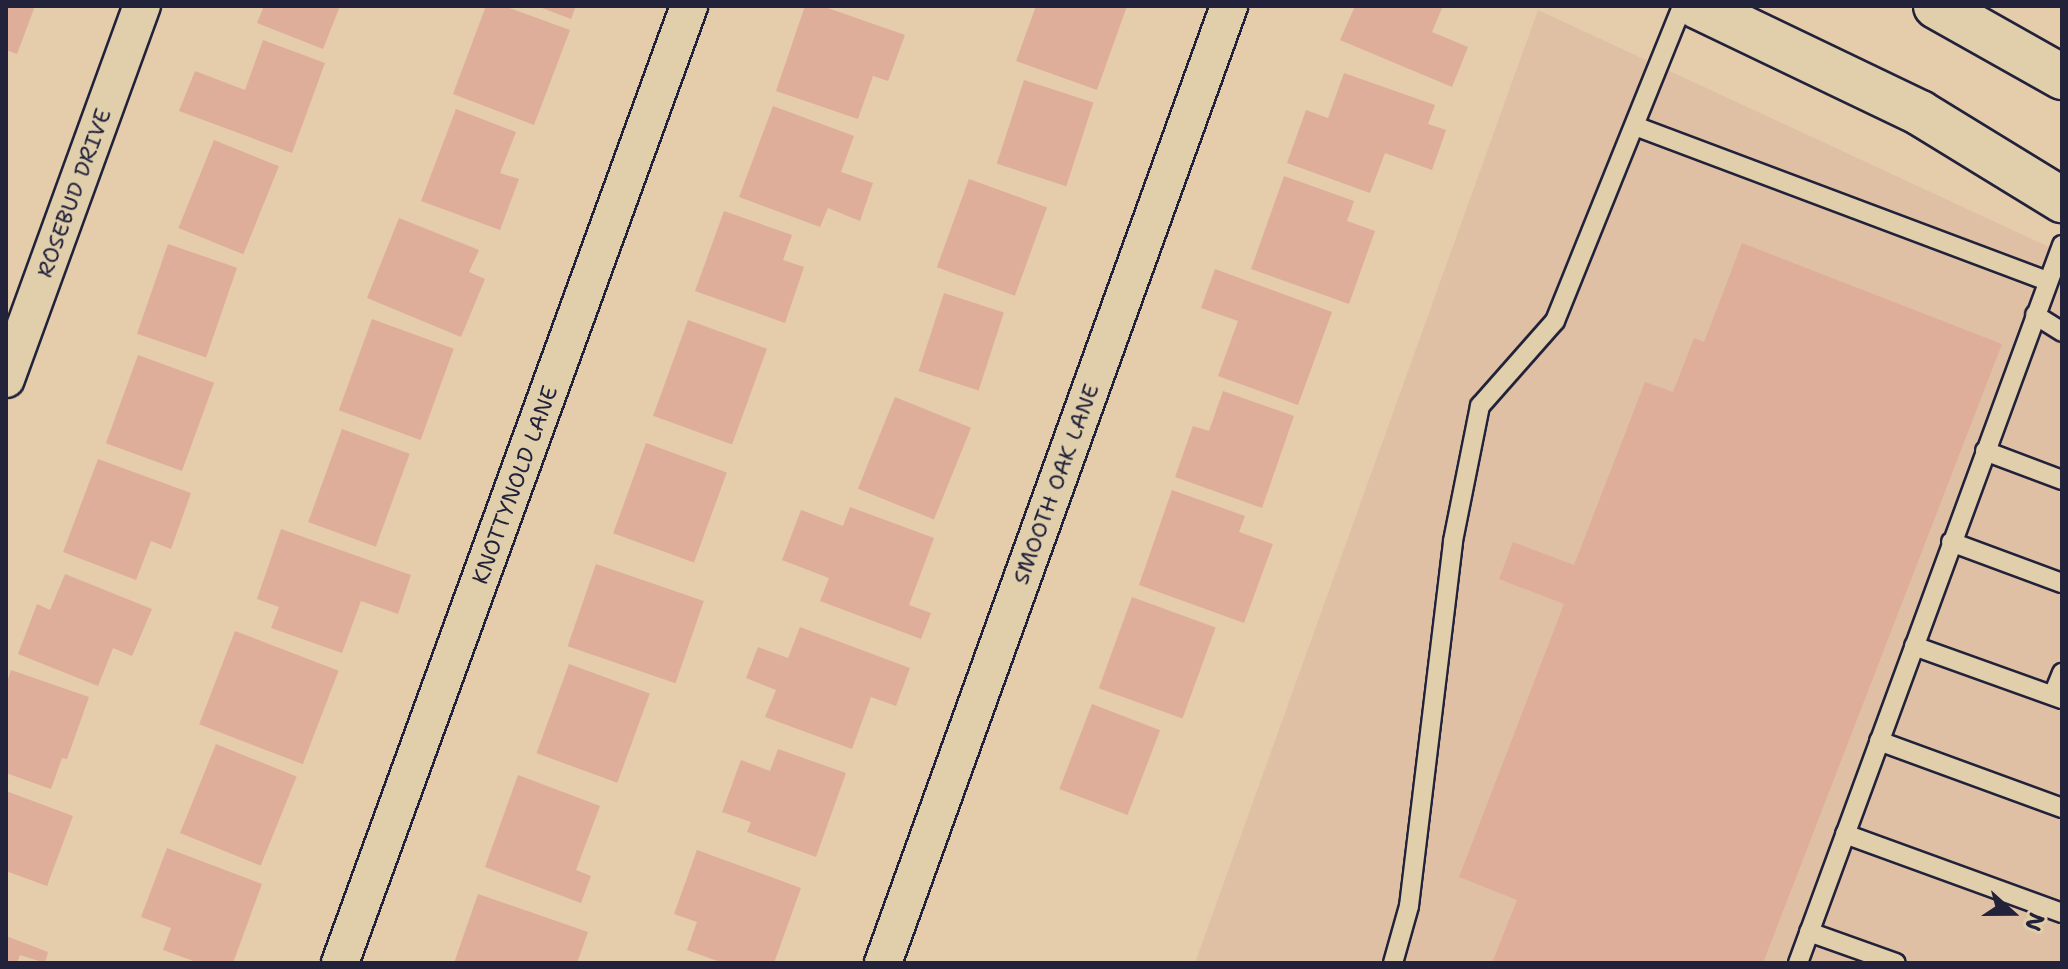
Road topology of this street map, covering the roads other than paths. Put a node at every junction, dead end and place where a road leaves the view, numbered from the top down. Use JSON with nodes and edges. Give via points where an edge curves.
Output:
{"nodes":[{"id":1,"x":142,"y":6,"type":"edge"},
{"id":2,"x":689,"y":6,"type":"edge"},
{"id":3,"x":1229,"y":6,"type":"edge"},
{"id":4,"x":1682,"y":6,"type":"edge"},
{"id":5,"x":1697,"y":6,"type":"edge"},
{"id":6,"x":1936,"y":6,"type":"edge"},
{"id":7,"x":2062,"y":77,"type":"edge"},
{"id":8,"x":1635,"y":126,"type":"junction"},
{"id":9,"x":2062,"y":200,"type":"edge"},
{"id":10,"x":2062,"y":245,"type":"edge"},
{"id":11,"x":2048,"y":281,"type":"junction"},
{"id":12,"x":2035,"y":315,"type":"junction"},
{"id":13,"x":2062,"y":332,"type":"edge"},
{"id":14,"x":6,"y":379,"type":"edge"},
{"id":15,"x":1985,"y":451,"type":"junction"},
{"id":16,"x":2062,"y":480,"type":"edge"},
{"id":17,"x":1951,"y":542,"type":"junction"},
{"id":18,"x":2062,"y":583,"type":"edge"},
{"id":19,"x":1914,"y":646,"type":"junction"},
{"id":20,"x":2062,"y":673,"type":"edge"},
{"id":21,"x":2058,"y":697,"type":"edge"},
{"id":22,"x":1879,"y":741,"type":"junction"},
{"id":23,"x":2062,"y":808,"type":"edge"},
{"id":24,"x":1845,"y":834,"type":"junction"},
{"id":25,"x":2062,"y":913,"type":"edge"},
{"id":26,"x":1809,"y":932,"type":"junction"},
{"id":27,"x":340,"y":963,"type":"edge"},
{"id":28,"x":883,"y":963,"type":"edge"},
{"id":29,"x":1393,"y":963,"type":"edge"},
{"id":30,"x":1798,"y":963,"type":"edge"},
{"id":31,"x":1896,"y":963,"type":"edge"}],
"edges":[{"from":1,"to":14,"type":"street","name":"ROSEBUD DRIVE"},
{"from":2,"to":27,"type":"street","name":"KNOTTYNOLD LANE"},
{"from":3,"to":28,"type":"street","name":"SMOOTH OAK LANE"},
{"from":4,"to":8,"type":"lane"},
{"from":5,"to":9,"type":"street","via":[[1920,113]]},
{"from":6,"to":7,"type":"street"},
{"from":8,"to":11,"type":"lane"},
{"from":8,"to":29,"type":"lane","via":[[1555,321],[1480,406],[1453,541],[1409,906]]},
{"from":10,"to":11,"type":"lane"},
{"from":11,"to":12,"type":"lane"},
{"from":12,"to":13,"type":"lane"},
{"from":12,"to":15,"type":"lane"},
{"from":15,"to":16,"type":"lane"},
{"from":15,"to":17,"type":"lane"},
{"from":17,"to":18,"type":"lane"},
{"from":17,"to":19,"type":"lane"},
{"from":19,"to":21,"type":"lane"},
{"from":19,"to":22,"type":"lane"},
{"from":20,"to":21,"type":"lane"},
{"from":22,"to":23,"type":"lane"},
{"from":22,"to":24,"type":"lane"},
{"from":24,"to":25,"type":"lane"},
{"from":24,"to":26,"type":"lane"},
{"from":26,"to":30,"type":"lane"},
{"from":26,"to":31,"type":"lane"}]}
